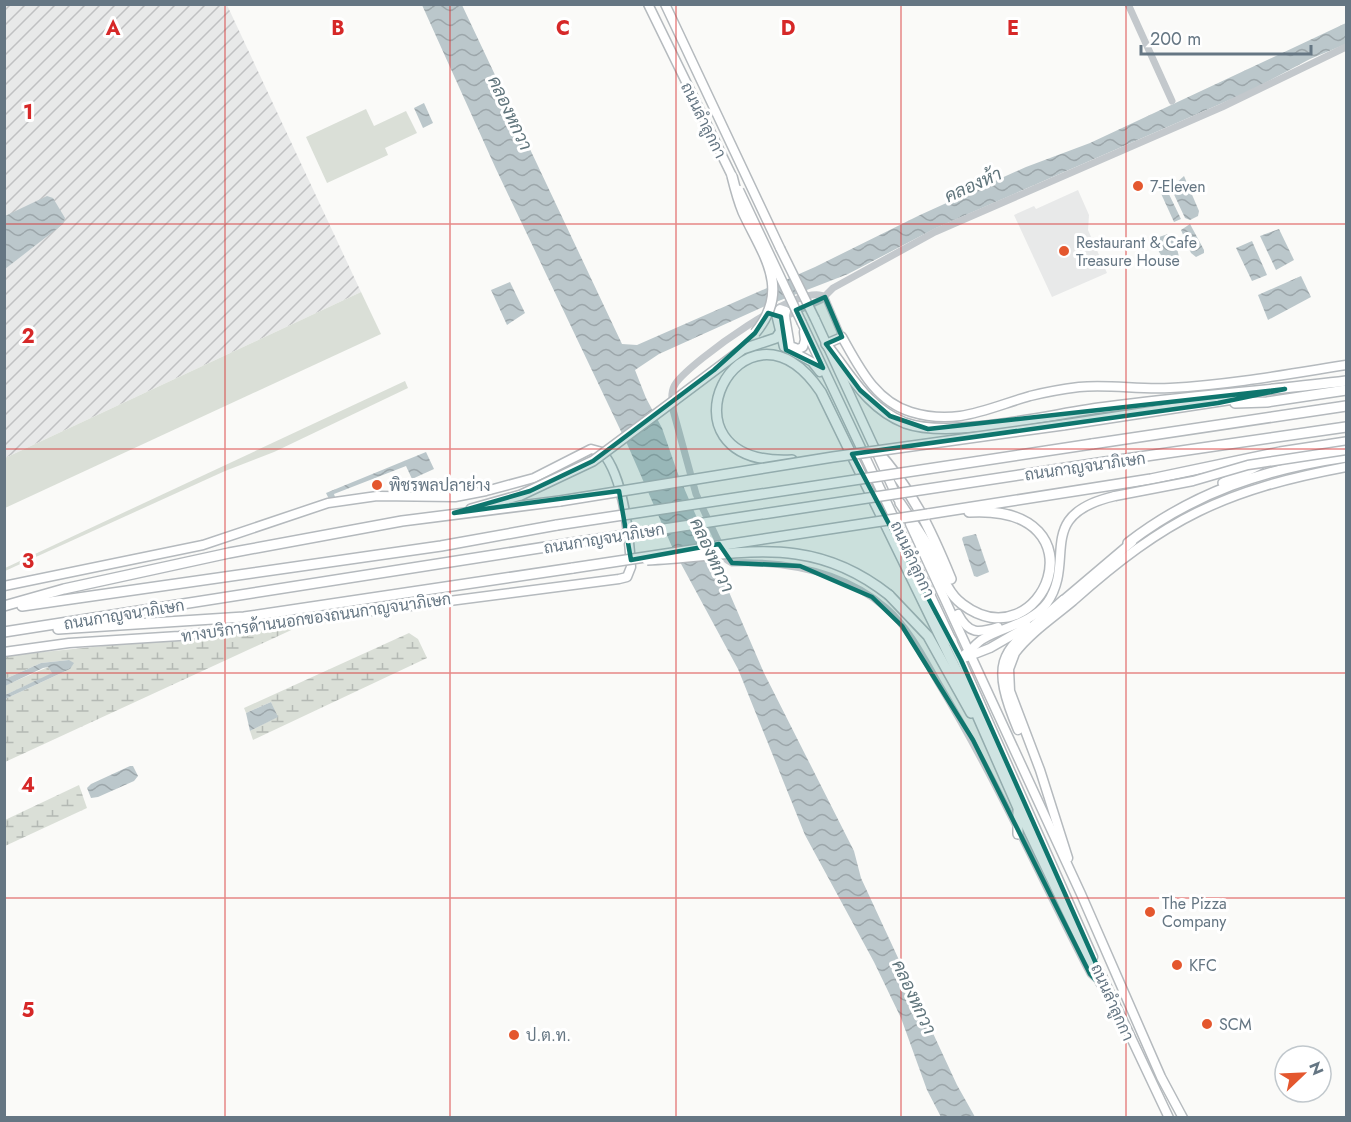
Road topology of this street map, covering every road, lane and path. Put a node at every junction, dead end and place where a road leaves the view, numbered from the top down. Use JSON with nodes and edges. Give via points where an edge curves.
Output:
{"nodes":[{"id":1,"x":648,"y":4,"type":"edge"},
{"id":2,"x":665,"y":4,"type":"edge"},
{"id":3,"x":1128,"y":4,"type":"edge"},
{"id":4,"x":1347,"y":47,"type":"edge"},
{"id":5,"x":1172,"y":101,"type":"dead end"},
{"id":6,"x":732,"y":176,"type":"junction"},
{"id":7,"x":825,"y":297,"type":"junction"},
{"id":8,"x":782,"y":315,"type":"junction"},
{"id":9,"x":802,"y":323,"type":"junction"},
{"id":10,"x":781,"y":331,"type":"junction"},
{"id":11,"x":842,"y":337,"type":"junction"},
{"id":12,"x":826,"y":344,"type":"junction"},
{"id":13,"x":1347,"y":365,"type":"edge"},
{"id":14,"x":714,"y":370,"type":"junction"},
{"id":15,"x":1347,"y":381,"type":"edge"},
{"id":16,"x":833,"y":389,"type":"junction"},
{"id":17,"x":1285,"y":389,"type":"junction"},
{"id":18,"x":1347,"y":390,"type":"edge"},
{"id":19,"x":1218,"y":403,"type":"junction"},
{"id":20,"x":1347,"y":406,"type":"edge"},
{"id":21,"x":1347,"y":427,"type":"edge"},
{"id":22,"x":844,"y":438,"type":"junction"},
{"id":23,"x":1347,"y":442,"type":"edge"},
{"id":24,"x":1318,"y":446,"type":"junction"},
{"id":25,"x":874,"y":448,"type":"junction"},
{"id":26,"x":1347,"y":450,"type":"edge"},
{"id":27,"x":833,"y":457,"type":"junction"},
{"id":28,"x":1347,"y":457,"type":"edge"},
{"id":29,"x":1347,"y":467,"type":"edge"},
{"id":30,"x":1201,"y":496,"type":"junction"},
{"id":31,"x":900,"y":503,"type":"junction"},
{"id":32,"x":454,"y":513,"type":"junction"},
{"id":33,"x":928,"y":514,"type":"junction"},
{"id":34,"x":1152,"y":537,"type":"junction"},
{"id":35,"x":1128,"y":543,"type":"junction"},
{"id":36,"x":923,"y":551,"type":"junction"},
{"id":37,"x":628,"y":561,"type":"junction"},
{"id":38,"x":4,"y":586,"type":"edge"},
{"id":39,"x":1063,"y":600,"type":"junction"},
{"id":40,"x":4,"y":607,"type":"edge"},
{"id":41,"x":969,"y":607,"type":"junction"},
{"id":42,"x":1013,"y":625,"type":"junction"},
{"id":43,"x":9,"y":632,"type":"edge"},
{"id":44,"x":995,"y":633,"type":"junction"},
{"id":45,"x":952,"y":641,"type":"junction"},
{"id":46,"x":1000,"y":642,"type":"junction"},
{"id":47,"x":4,"y":652,"type":"edge"},
{"id":48,"x":971,"y":653,"type":"junction"},
{"id":49,"x":960,"y":658,"type":"junction"},
{"id":50,"x":996,"y":709,"type":"junction"},
{"id":51,"x":986,"y":714,"type":"junction"},
{"id":52,"x":986,"y":735,"type":"junction"},
{"id":53,"x":1018,"y":808,"type":"junction"},
{"id":54,"x":1018,"y":834,"type":"junction"},
{"id":55,"x":1065,"y":844,"type":"junction"},
{"id":56,"x":1072,"y":876,"type":"junction"},
{"id":57,"x":1101,"y":984,"type":"junction"},
{"id":58,"x":1110,"y":995,"type":"junction"},
{"id":59,"x":1169,"y":1118,"type":"edge"},
{"id":60,"x":1183,"y":1118,"type":"edge"}],
"edges":[{"from":1,"to":6,"type":"main road","name":"ถนนลำลูกกา"},
{"from":2,"to":12,"type":"main road","name":"ถนนลำลูกกา","bridge":true},
{"from":3,"to":5,"type":"street"},
{"from":4,"to":7,"type":"street","via":[[1222,107],[935,232],[833,288]]},
{"from":6,"to":9,"type":"main road","name":"ถนนลำลูกกา","bridge":true},
{"from":6,"to":14,"type":"highway","bridge":true,"via":[[742,209],[769,266],[773,282],[771,306],[755,333]]},
{"from":7,"to":8,"type":"street","via":[[814,295]]},
{"from":7,"to":11,"type":"street"},
{"from":8,"to":9,"type":"main road","via":[[787,341],[794,348],[804,344]]},
{"from":8,"to":10,"type":"main road"},
{"from":8,"to":54,"type":"street","via":[[766,313],[735,333],[680,379],[671,396],[696,494],[727,560],[810,569],[857,588],[887,609],[908,634],[974,740]]},
{"from":9,"to":16,"type":"main road","name":"ถนนลำลูกกา"},
{"from":10,"to":14,"type":"highway","via":[[776,338],[743,349]]},
{"from":10,"to":16,"type":"main road","via":[[784,347],[816,366]]},
{"from":11,"to":12,"type":"main road"},
{"from":11,"to":13,"type":"main road","via":[[881,395],[912,412],[941,417],[983,412],[1031,396],[1086,387],[1113,384],[1172,388]]},
{"from":12,"to":17,"type":"highway","via":[[879,409],[928,429]]},
{"from":12,"to":25,"type":"main road","name":"ถนนลำลูกกา"},
{"from":14,"to":32,"type":"highway","bridge":true,"via":[[593,461],[521,495]]},
{"from":15,"to":17,"type":"highway"},
{"from":16,"to":45,"type":"main road","name":"ถนนลำลูกกา"},
{"from":17,"to":19,"type":"highway"},
{"from":18,"to":19,"type":"highway","via":[[1250,404]]},
{"from":19,"to":27,"type":"highway","bridge":true},
{"from":20,"to":40,"type":"highway","name":"ถนนกาญจนาภิเษก","bridge":true,"via":[[556,525],[441,546]]},
{"from":21,"to":43,"type":"highway","name":"ถนนกาญจนาภิเษก","bridge":true,"via":[[565,543]]},
{"from":22,"to":27,"type":"highway","bridge":true,"via":[[812,379],[797,365],[773,356],[744,361],[724,379],[716,407],[722,431],[741,452],[779,461]]},
{"from":22,"to":45,"type":"highway","via":[[940,627]]},
{"from":22,"to":52,"type":"highway"},
{"from":23,"to":24,"type":"highway"},
{"from":24,"to":30,"type":"highway","via":[[1251,468]]},
{"from":24,"to":33,"type":"highway"},
{"from":25,"to":31,"type":"main road","name":"ถนนลำลูกกา"},
{"from":25,"to":41,"type":"highway","via":[[896,471],[919,506],[954,586]]},
{"from":26,"to":42,"type":"main road","bridge":true,"via":[[1248,465],[1088,505],[1071,519],[1060,542],[1056,580],[1049,600],[1035,614]]},
{"from":27,"to":32,"type":"highway","bridge":true,"via":[[486,512]]},
{"from":28,"to":30,"type":"highway","via":[[1274,470]]},
{"from":29,"to":34,"type":"main road","via":[[1228,496]]},
{"from":30,"to":35,"type":"highway"},
{"from":31,"to":36,"type":"main road","name":"ถนนลำลูกกา"},
{"from":31,"to":41,"type":"highway","via":[[951,591]]},
{"from":32,"to":40,"type":"highway","via":[[229,553],[64,589]]},
{"from":33,"to":37,"type":"highway","bridge":true,"via":[[658,553]]},
{"from":33,"to":41,"type":"highway","via":[[986,512],[1022,518],[1046,543],[1050,564],[1047,584],[1033,604],[1016,614],[992,616]]},
{"from":34,"to":35,"type":"main road"},
{"from":34,"to":55,"type":"main road","via":[[1024,642],[1010,664],[1010,691]]},
{"from":35,"to":39,"type":"main road"},
{"from":36,"to":42,"type":"main road","via":[[966,627],[981,633]]},
{"from":36,"to":48,"type":"main road","name":"ถนนลำลูกกา"},
{"from":37,"to":43,"type":"highway","bridge":true,"via":[[244,617]]},
{"from":37,"to":52,"type":"highway","bridge":true,"via":[[776,550],[832,563],[870,581],[928,636]]},
{"from":38,"to":47,"type":"main road","name":"ทางบริการด้านนอกของถนนกาญจนาภิเษก","via":[[203,545],[328,503],[376,496],[455,497],[478,493],[534,478],[591,449],[608,459],[623,505],[632,567],[627,577],[179,636]]},
{"from":39,"to":46,"type":"main road"},
{"from":39,"to":55,"type":"main road","via":[[1009,650],[1000,679]]},
{"from":42,"to":44,"type":"main road"},
{"from":44,"to":46,"type":"main road","via":[[987,642]]},
{"from":44,"to":48,"type":"main road","via":[[977,644]]},
{"from":45,"to":49,"type":"main road","name":"ถนนลำลูกกา"},
{"from":46,"to":48,"type":"main road"},
{"from":48,"to":49,"type":"main road"},
{"from":48,"to":50,"type":"main road","name":"ถนนลำลูกกา"},
{"from":49,"to":51,"type":"main road","name":"ถนนลำลูกกา"},
{"from":50,"to":51,"type":"main road"},
{"from":50,"to":56,"type":"main road","name":"ถนนลำลูกกา"},
{"from":51,"to":58,"type":"main road","name":"ถนนลำลูกกา"},
{"from":52,"to":53,"type":"highway"},
{"from":53,"to":54,"type":"highway"},
{"from":53,"to":57,"type":"highway"},
{"from":54,"to":57,"type":"street","via":[[1090,974]]},
{"from":55,"to":56,"type":"main road"},
{"from":56,"to":60,"type":"main road","name":"ถนนลำลูกกา"},
{"from":57,"to":58,"type":"main road"},
{"from":58,"to":59,"type":"main road","name":"ถนนลำลูกกา"}]}
